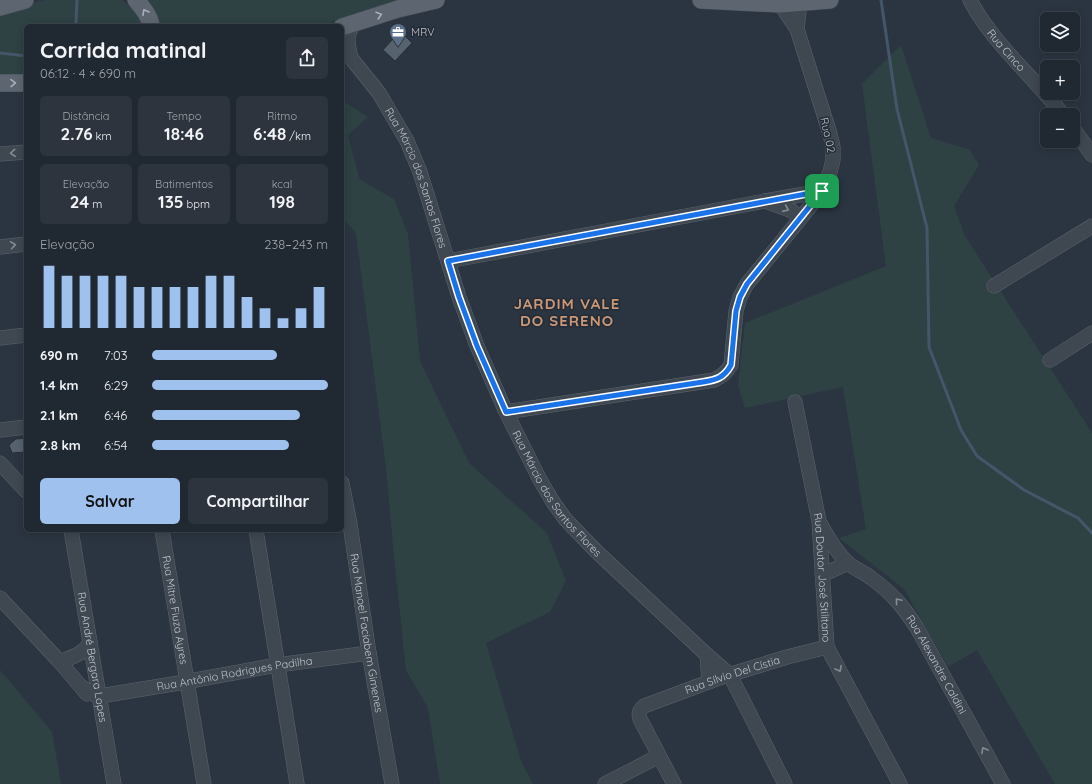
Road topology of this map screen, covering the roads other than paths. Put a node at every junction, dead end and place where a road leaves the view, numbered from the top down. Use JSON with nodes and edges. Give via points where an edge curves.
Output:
{"nodes":[{"id":1,"x":25,"y":0,"type":"edge"},
{"id":2,"x":136,"y":0,"type":"edge"},
{"id":3,"x":701,"y":0,"type":"edge"},
{"id":4,"x":830,"y":0,"type":"edge"},
{"id":5,"x":970,"y":0,"type":"edge"},
{"id":6,"x":424,"y":1,"type":"edge"},
{"id":7,"x":800,"y":3,"type":"junction"},
{"id":8,"x":780,"y":4,"type":"junction"},
{"id":9,"x":0,"y":7,"type":"edge"},
{"id":10,"x":151,"y":24,"type":"edge"},
{"id":11,"x":348,"y":26,"type":"edge"},
{"id":12,"x":797,"y":29,"type":"junction"},
{"id":13,"x":347,"y":54,"type":"edge"},
{"id":14,"x":24,"y":83,"type":"edge"},
{"id":15,"x":0,"y":84,"type":"edge"},
{"id":16,"x":1057,"y":108,"type":"edge"},
{"id":17,"x":1080,"y":138,"type":"edge"},
{"id":18,"x":24,"y":152,"type":"edge"},
{"id":19,"x":0,"y":154,"type":"edge"},
{"id":20,"x":1092,"y":155,"type":"edge"},
{"id":21,"x":822,"y":191,"type":"junction"},
{"id":22,"x":764,"y":202,"type":"junction"},
{"id":23,"x":800,"y":219,"type":"junction"},
{"id":24,"x":1092,"y":226,"type":"edge"},
{"id":25,"x":24,"y":244,"type":"edge"},
{"id":26,"x":0,"y":247,"type":"edge"},
{"id":27,"x":448,"y":261,"type":"junction"},
{"id":28,"x":994,"y":286,"type":"dead end"},
{"id":29,"x":1092,"y":333,"type":"edge"},
{"id":30,"x":24,"y":335,"type":"edge"},
{"id":31,"x":0,"y":338,"type":"edge"},
{"id":32,"x":1050,"y":360,"type":"dead end"},
{"id":33,"x":795,"y":402,"type":"dead end"},
{"id":34,"x":506,"y":412,"type":"junction"},
{"id":35,"x":24,"y":428,"type":"edge"},
{"id":36,"x":0,"y":430,"type":"edge"},
{"id":37,"x":0,"y":463,"type":"edge"},
{"id":38,"x":24,"y":489,"type":"edge"},
{"id":39,"x":344,"y":493,"type":"edge"},
{"id":40,"x":818,"y":521,"type":"junction"},
{"id":41,"x":162,"y":532,"type":"edge"},
{"id":42,"x":256,"y":532,"type":"edge"},
{"id":43,"x":72,"y":535,"type":"edge"},
{"id":44,"x":848,"y":563,"type":"junction"},
{"id":45,"x":822,"y":576,"type":"junction"},
{"id":46,"x":0,"y":598,"type":"edge"},
{"id":47,"x":90,"y":642,"type":"junction"},
{"id":48,"x":827,"y":647,"type":"junction"},
{"id":49,"x":369,"y":653,"type":"junction"},
{"id":50,"x":707,"y":655,"type":"junction"},
{"id":51,"x":60,"y":662,"type":"junction"},
{"id":52,"x":277,"y":665,"type":"junction"},
{"id":53,"x":730,"y":675,"type":"junction"},
{"id":54,"x":187,"y":682,"type":"junction"},
{"id":55,"x":709,"y":682,"type":"junction"},
{"id":56,"x":82,"y":687,"type":"junction"},
{"id":57,"x":100,"y":696,"type":"junction"},
{"id":58,"x":103,"y":716,"type":"junction"},
{"id":59,"x":659,"y":756,"type":"junction"},
{"id":60,"x":114,"y":784,"type":"edge"},
{"id":61,"x":204,"y":784,"type":"edge"},
{"id":62,"x":297,"y":784,"type":"edge"},
{"id":63,"x":392,"y":784,"type":"edge"},
{"id":64,"x":605,"y":784,"type":"edge"},
{"id":65,"x":674,"y":784,"type":"edge"},
{"id":66,"x":785,"y":784,"type":"edge"},
{"id":67,"x":900,"y":784,"type":"edge"},
{"id":68,"x":1003,"y":784,"type":"edge"}],
"edges":[{"from":1,"to":9,"type":"main road"},
{"from":10,"to":2,"type":"main road","one_way":true,"via":[[144,9]]},
{"from":3,"to":8,"type":"main road"},
{"from":4,"to":7,"type":"main road"},
{"from":5,"to":16,"type":"street","name":"Rua Cinco","via":[[1001,44]]},
{"from":11,"to":6,"type":"main road","one_way":true},
{"from":7,"to":8,"type":"main road"},
{"from":7,"to":12,"type":"street","name":"Rua 02"},
{"from":8,"to":12,"type":"street","name":"Rua 02"},
{"from":11,"to":13,"type":"street","name":"Rua Márcio dos Santos Flores","via":[[350,29]]},
{"from":12,"to":21,"type":"street","name":"Rua 02","via":[[833,147],[833,160]]},
{"from":13,"to":27,"type":"street","name":"Rua Márcio dos Santos Flores","via":[[379,93],[408,141]]},
{"from":15,"to":14,"type":"main road","one_way":true},
{"from":17,"to":20,"type":"street"},
{"from":18,"to":19,"type":"street","one_way":true},
{"from":21,"to":22,"type":"street"},
{"from":21,"to":23,"type":"street","name":"Rua 02"},
{"from":22,"to":23,"type":"street","one_way":true,"via":[[787,209]]},
{"from":22,"to":27,"type":"street"},
{"from":23,"to":34,"type":"street","name":"Rua 02","via":[[747,284],[740,297],[736,311],[731,365],[721,376],[703,382]]},
{"from":24,"to":28,"type":"street"},
{"from":26,"to":25,"type":"street","one_way":true},
{"from":27,"to":34,"type":"street","name":"Rua Márcio dos Santos Flores","via":[[477,346]]},
{"from":29,"to":32,"type":"street"},
{"from":30,"to":31,"type":"street"},
{"from":33,"to":40,"type":"street","name":"Rua Doutor José Stilitano"},
{"from":34,"to":50,"type":"street","name":"Rua Márcio dos Santos Flores","via":[[540,480],[566,520]]},
{"from":35,"to":36,"type":"street"},
{"from":37,"to":38,"type":"street"},
{"from":39,"to":49,"type":"street","name":"Rua Manoel Faciabem Gimenes"},
{"from":40,"to":44,"type":"street","name":"Rua Alexandre Caldini","via":[[831,544]]},
{"from":40,"to":45,"type":"street","name":"Rua Doutor José Stilitano"},
{"from":41,"to":54,"type":"street","name":"Rua Mitre Fiuza Ayres"},
{"from":42,"to":52,"type":"street"},
{"from":43,"to":47,"type":"street","name":"Rua André Bergara Lopes"},
{"from":44,"to":45,"type":"street"},
{"from":68,"to":44,"type":"street","name":"Rua Alexandre Caldini","one_way":true,"via":[[905,610],[893,595]]},
{"from":45,"to":48,"type":"street","name":"Rua Doutor José Stilitano"},
{"from":46,"to":51,"type":"street"},
{"from":47,"to":51,"type":"street","via":[[86,649]]},
{"from":47,"to":57,"type":"street","name":"Rua André Bergara Lopes"},
{"from":48,"to":53,"type":"street","name":"Rua Sílvio Del Cístia"},
{"from":48,"to":67,"type":"street","name":"Rua Doutor José Stilitano","one_way":true},
{"from":49,"to":52,"type":"street","name":"Rua Antônio Rodrigues Padilha"},
{"from":49,"to":63,"type":"street","name":"Rua Manoel Faciabem Gimenes"},
{"from":50,"to":53,"type":"street","name":"Rua Márcio dos Santos Flores"},
{"from":50,"to":55,"type":"street"},
{"from":51,"to":56,"type":"street"},
{"from":52,"to":54,"type":"street","name":"Rua Antônio Rodrigues Padilha"},
{"from":52,"to":62,"type":"street"},
{"from":53,"to":55,"type":"street","name":"Rua Sílvio Del Cístia"},
{"from":53,"to":66,"type":"street","name":"Rua Márcio dos Santos Flores"},
{"from":54,"to":57,"type":"street","name":"Rua Antônio Rodrigues Padilha"},
{"from":54,"to":61,"type":"street","name":"Rua Mitre Fiuza Ayres"},
{"from":55,"to":59,"type":"street","name":"Rua Sílvio Del Cístia","via":[[640,709],[640,719]]},
{"from":56,"to":57,"type":"street","via":[[91,695]]},
{"from":56,"to":58,"type":"street"},
{"from":57,"to":58,"type":"street","name":"Rua André Bergara Lopes"},
{"from":58,"to":60,"type":"street","name":"Rua André Bergara Lopes"},
{"from":59,"to":64,"type":"street"},
{"from":59,"to":65,"type":"street"}]}
